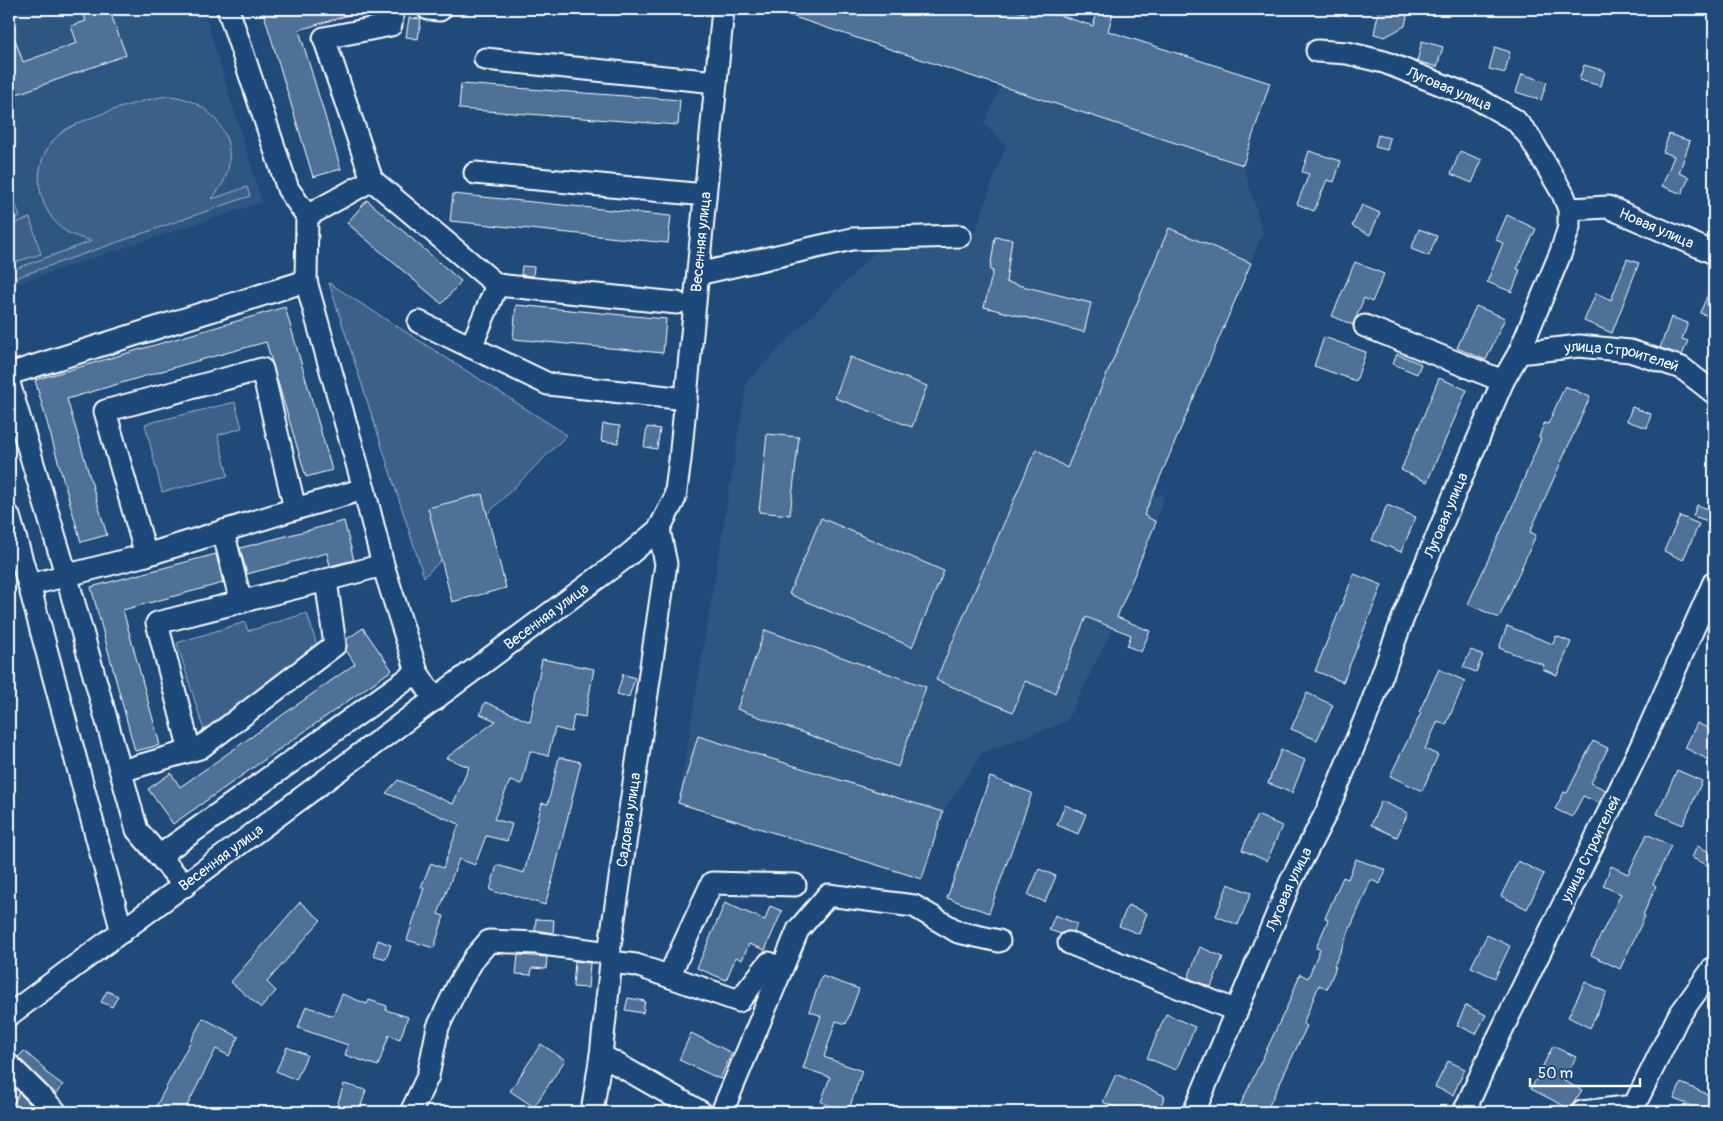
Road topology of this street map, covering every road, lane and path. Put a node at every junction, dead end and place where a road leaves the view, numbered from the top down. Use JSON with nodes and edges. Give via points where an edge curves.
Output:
{"nodes":[{"id":1,"x":228,"y":9,"type":"edge"},
{"id":2,"x":393,"y":9,"type":"edge"},
{"id":3,"x":723,"y":9,"type":"edge"},
{"id":4,"x":1317,"y":51,"type":"dead end"},
{"id":5,"x":485,"y":59,"type":"dead end"},
{"id":6,"x":716,"y":82,"type":"junction"},
{"id":7,"x":475,"y":173,"type":"dead end"},
{"id":8,"x":372,"y":180,"type":"junction"},
{"id":9,"x":705,"y":195,"type":"junction"},
{"id":10,"x":1569,"y":209,"type":"junction"},
{"id":11,"x":307,"y":216,"type":"junction"},
{"id":12,"x":960,"y":236,"type":"dead end"},
{"id":13,"x":1714,"y":254,"type":"edge"},
{"id":14,"x":698,"y":274,"type":"junction"},
{"id":15,"x":306,"y":282,"type":"junction"},
{"id":16,"x":497,"y":286,"type":"junction"},
{"id":17,"x":678,"y":303,"type":"dead end"},
{"id":18,"x":419,"y":322,"type":"dead end"},
{"id":19,"x":1365,"y":326,"type":"dead end"},
{"id":20,"x":471,"y":347,"type":"junction"},
{"id":21,"x":1519,"y":353,"type":"junction"},
{"id":22,"x":9,"y":374,"type":"edge"},
{"id":23,"x":1503,"y":381,"type":"junction"},
{"id":24,"x":9,"y":383,"type":"edge"},
{"id":25,"x":1714,"y":393,"type":"edge"},
{"id":26,"x":686,"y":399,"type":"junction"},
{"id":27,"x":364,"y":489,"type":"junction"},
{"id":28,"x":294,"y":509,"type":"junction"},
{"id":29,"x":9,"y":516,"type":"edge"},
{"id":30,"x":659,"y":529,"type":"junction"},
{"id":31,"x":223,"y":531,"type":"junction"},
{"id":32,"x":146,"y":555,"type":"junction"},
{"id":33,"x":383,"y":565,"type":"junction"},
{"id":34,"x":66,"y":574,"type":"junction"},
{"id":35,"x":326,"y":580,"type":"junction"},
{"id":36,"x":1714,"y":582,"type":"edge"},
{"id":37,"x":29,"y":585,"type":"junction"},
{"id":38,"x":241,"y":602,"type":"junction"},
{"id":39,"x":417,"y":672,"type":"junction"},
{"id":40,"x":435,"y":700,"type":"junction"},
{"id":41,"x":190,"y":751,"type":"junction"},
{"id":42,"x":121,"y":771,"type":"junction"},
{"id":43,"x":159,"y":856,"type":"junction"},
{"id":44,"x":795,"y":885,"type":"dead end"},
{"id":45,"x":185,"y":886,"type":"junction"},
{"id":46,"x":122,"y":932,"type":"junction"},
{"id":47,"x":999,"y":941,"type":"dead end"},
{"id":48,"x":1068,"y":943,"type":"dead end"},
{"id":49,"x":610,"y":957,"type":"junction"},
{"id":50,"x":770,"y":963,"type":"dead end"},
{"id":51,"x":1714,"y":967,"type":"edge"},
{"id":52,"x":669,"y":976,"type":"junction"},
{"id":53,"x":1237,"y":1011,"type":"junction"},
{"id":54,"x":9,"y":1016,"type":"edge"},
{"id":55,"x":601,"y":1055,"type":"junction"},
{"id":56,"x":9,"y":1065,"type":"edge"},
{"id":57,"x":56,"y":1112,"type":"edge"},
{"id":58,"x":411,"y":1112,"type":"edge"},
{"id":59,"x":592,"y":1112,"type":"edge"},
{"id":60,"x":701,"y":1112,"type":"edge"},
{"id":61,"x":722,"y":1112,"type":"edge"},
{"id":62,"x":1194,"y":1112,"type":"edge"},
{"id":63,"x":1464,"y":1112,"type":"edge"},
{"id":64,"x":1582,"y":1112,"type":"edge"}],
"edges":[{"from":1,"to":11,"type":"street","via":[[288,189]]},
{"from":2,"to":8,"type":"street","via":[[391,25],[324,38]]},
{"from":3,"to":6,"type":"street","name":"Весенняя улица"},
{"from":4,"to":10,"type":"street","name":"Луговая улица","via":[[1347,53],[1384,62],[1498,109],[1515,120],[1529,136],[1555,177]]},
{"from":5,"to":6,"type":"street"},
{"from":6,"to":9,"type":"street","name":"Весенняя улица"},
{"from":7,"to":9,"type":"street"},
{"from":8,"to":11,"type":"street"},
{"from":8,"to":16,"type":"street"},
{"from":9,"to":14,"type":"street","name":"Весенняя улица"},
{"from":10,"to":13,"type":"street","name":"Новая улица","via":[[1608,206]]},
{"from":10,"to":21,"type":"street","name":"Луговая улица","via":[[1569,227],[1561,252]]},
{"from":11,"to":15,"type":"street"},
{"from":12,"to":14,"type":"street","via":[[852,239]]},
{"from":14,"to":26,"type":"street","name":"Весенняя улица"},
{"from":15,"to":22,"type":"street"},
{"from":15,"to":27,"type":"street"},
{"from":16,"to":17,"type":"street"},
{"from":16,"to":20,"type":"street"},
{"from":18,"to":20,"type":"street"},
{"from":19,"to":23,"type":"street"},
{"from":20,"to":26,"type":"street","via":[[548,384]]},
{"from":21,"to":23,"type":"street","name":"Луговая улица"},
{"from":21,"to":25,"type":"street","name":"улица Строителей","via":[[1579,346],[1630,351],[1682,368]]},
{"from":23,"to":53,"type":"street","name":"Луговая улица","via":[[1326,811],[1292,881]]},
{"from":24,"to":34,"type":"street"},
{"from":26,"to":30,"type":"street","name":"Весенняя улица","via":[[675,498]]},
{"from":27,"to":28,"type":"street"},
{"from":27,"to":33,"type":"street"},
{"from":28,"to":31,"type":"street"},
{"from":28,"to":32,"type":"street","via":[[262,369],[105,411]]},
{"from":29,"to":37,"type":"street"},
{"from":30,"to":40,"type":"street","name":"Весенняя улица"},
{"from":30,"to":49,"type":"street","name":"Садовая улица","via":[[666,564]]},
{"from":31,"to":32,"type":"street"},
{"from":31,"to":38,"type":"street"},
{"from":32,"to":34,"type":"street"},
{"from":33,"to":35,"type":"street"},
{"from":33,"to":39,"type":"street"},
{"from":34,"to":37,"type":"street"},
{"from":34,"to":42,"type":"street"},
{"from":35,"to":38,"type":"street"},
{"from":35,"to":41,"type":"street","via":[[335,645],[200,748]]},
{"from":36,"to":63,"type":"street","name":"улица Строителей","via":[[1642,744]]},
{"from":37,"to":46,"type":"street"},
{"from":38,"to":41,"type":"street","via":[[157,623]]},
{"from":39,"to":40,"type":"street"},
{"from":39,"to":43,"type":"street"},
{"from":40,"to":45,"type":"street","name":"Весенняя улица"},
{"from":41,"to":42,"type":"street"},
{"from":42,"to":43,"type":"street","via":[[137,830]]},
{"from":43,"to":45,"type":"street"},
{"from":44,"to":52,"type":"street","via":[[712,883]]},
{"from":45,"to":46,"type":"street","name":"Весенняя улица"},
{"from":46,"to":54,"type":"street","name":"Весенняя улица"},
{"from":47,"to":61,"type":"street","via":[[958,932],[914,906],[828,895],[798,930]]},
{"from":48,"to":53,"type":"street"},
{"from":49,"to":52,"type":"street"},
{"from":49,"to":55,"type":"street","name":"Садовая улица"},
{"from":49,"to":58,"type":"street","via":[[536,943],[489,941],[475,957],[438,1027],[428,1076]]},
{"from":50,"to":52,"type":"street","via":[[739,1001]]},
{"from":51,"to":64,"type":"street","via":[[1678,1017],[1634,1106]]},
{"from":53,"to":62,"type":"street","name":"Луговая улица"},
{"from":55,"to":59,"type":"street","name":"Садовая улица"},
{"from":55,"to":60,"type":"street"},
{"from":56,"to":57,"type":"street"}]}
